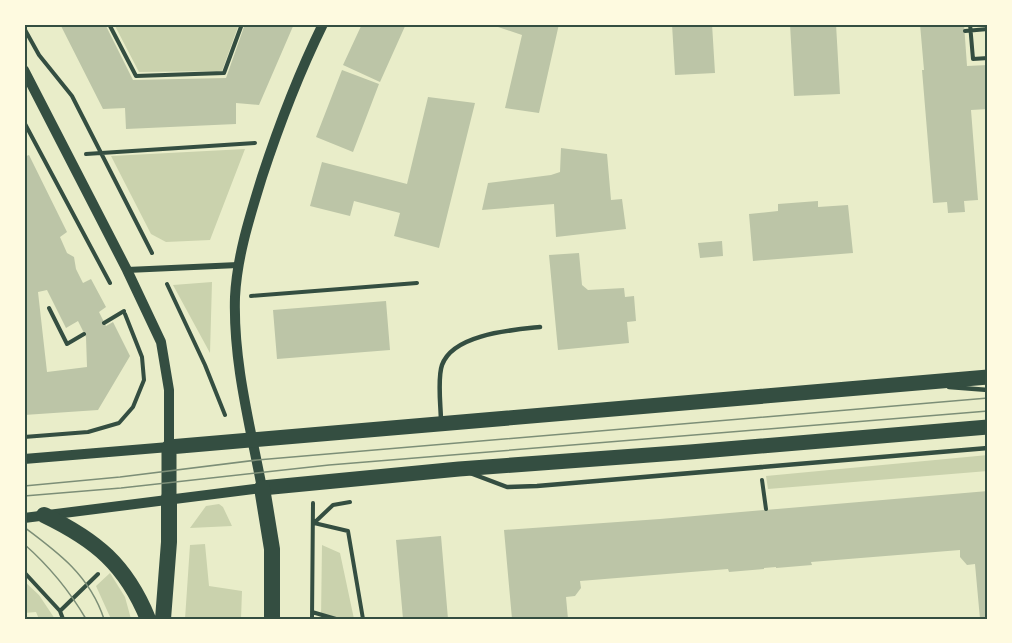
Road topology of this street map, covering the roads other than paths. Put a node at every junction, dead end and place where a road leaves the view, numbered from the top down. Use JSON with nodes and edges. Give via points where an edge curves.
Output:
{"nodes":[{"id":1,"x":323,"y":24,"type":"edge"},
{"id":2,"x":24,"y":70,"type":"edge"},
{"id":3,"x":238,"y":265,"type":"junction"},
{"id":4,"x":127,"y":270,"type":"junction"},
{"id":5,"x":540,"y":327,"type":"dead end"},
{"id":6,"x":988,"y":377,"type":"edge"},
{"id":7,"x":905,"y":383,"type":"junction"},
{"id":8,"x":988,"y":390,"type":"edge"},
{"id":9,"x":441,"y":425,"type":"junction"},
{"id":10,"x":988,"y":427,"type":"edge"},
{"id":11,"x":252,"y":440,"type":"junction"},
{"id":12,"x":169,"y":447,"type":"junction"},
{"id":13,"x":988,"y":448,"type":"edge"},
{"id":14,"x":24,"y":459,"type":"edge"},
{"id":15,"x":459,"y":469,"type":"junction"},
{"id":16,"x":262,"y":488,"type":"junction"},
{"id":17,"x":169,"y":498,"type":"junction"},
{"id":18,"x":44,"y":515,"type":"junction"},
{"id":19,"x":24,"y":518,"type":"edge"},
{"id":20,"x":148,"y":619,"type":"edge"},
{"id":21,"x":163,"y":619,"type":"edge"},
{"id":22,"x":272,"y":619,"type":"edge"}],
"edges":[{"from":1,"to":3,"type":"street","via":[[274,142],[249,216]]},
{"from":2,"to":4,"type":"street"},
{"from":3,"to":4,"type":"street"},
{"from":3,"to":11,"type":"street","via":[[236,340]]},
{"from":4,"to":12,"type":"street","via":[[161,342],[169,390]]},
{"from":5,"to":9,"type":"lane","via":[[497,332],[449,354],[442,365]]},
{"from":6,"to":7,"type":"main road"},
{"from":7,"to":8,"type":"lane"},
{"from":7,"to":9,"type":"main road"},
{"from":9,"to":11,"type":"main road"},
{"from":10,"to":15,"type":"main road"},
{"from":11,"to":12,"type":"main road"},
{"from":11,"to":16,"type":"street"},
{"from":12,"to":14,"type":"street"},
{"from":12,"to":17,"type":"main road"},
{"from":13,"to":15,"type":"lane","via":[[507,487]]},
{"from":15,"to":16,"type":"main road"},
{"from":16,"to":17,"type":"street"},
{"from":16,"to":22,"type":"highway","via":[[272,549]]},
{"from":17,"to":18,"type":"street"},
{"from":17,"to":21,"type":"highway"},
{"from":18,"to":19,"type":"street"},
{"from":18,"to":20,"type":"highway","via":[[75,530],[112,560],[130,583]]}]}
